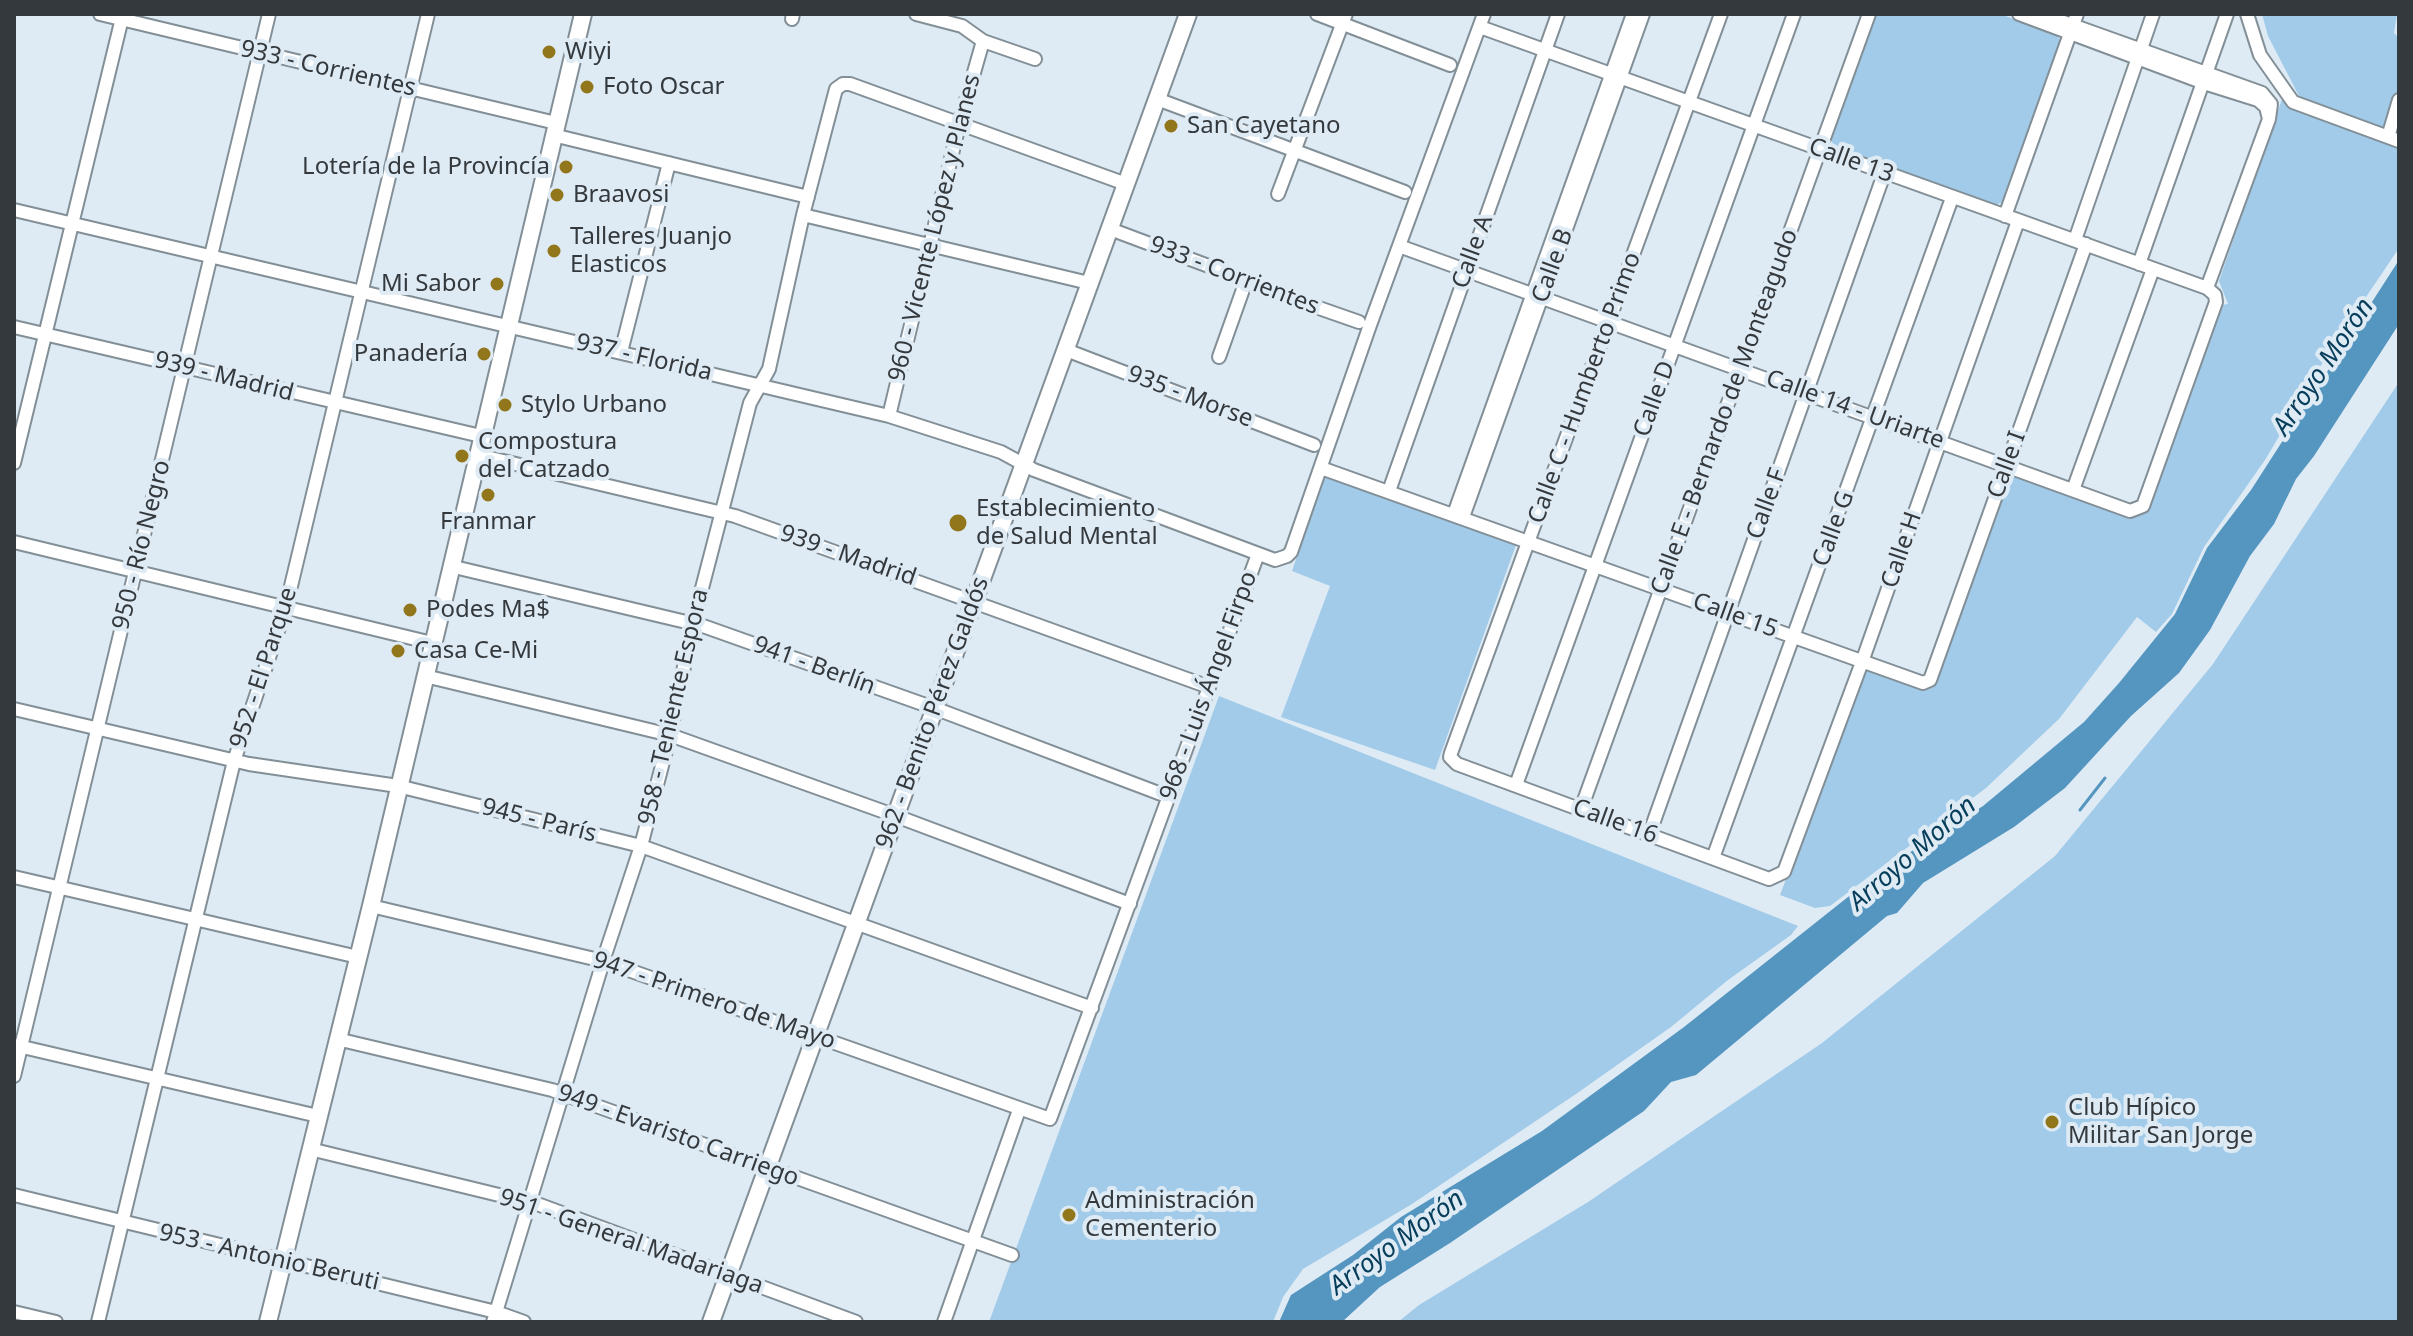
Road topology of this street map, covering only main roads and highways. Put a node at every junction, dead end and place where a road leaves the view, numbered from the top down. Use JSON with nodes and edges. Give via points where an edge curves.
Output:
{"nodes":[{"id":1,"x":583,"y":14,"type":"edge"},
{"id":2,"x":1188,"y":14,"type":"edge"},
{"id":3,"x":268,"y":1322,"type":"edge"},
{"id":4,"x":711,"y":1322,"type":"edge"}],
"edges":[{"from":1,"to":3,"type":"main road"},
{"from":2,"to":4,"type":"main road","name":"962 - Benito Pérez Galdós"}]}
